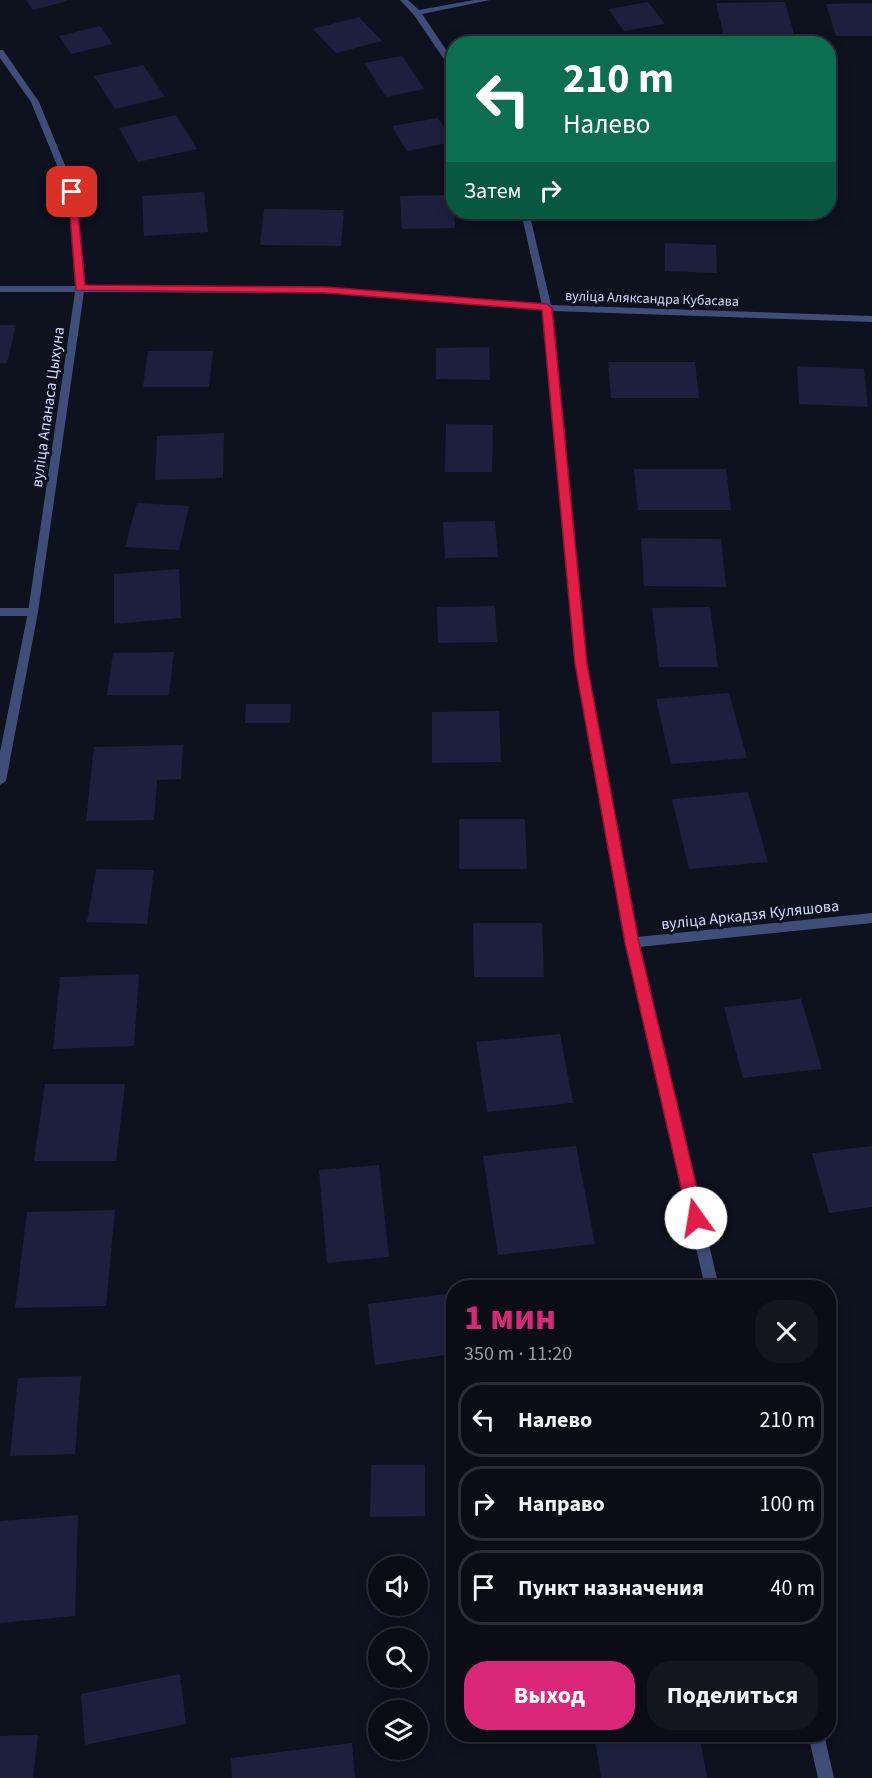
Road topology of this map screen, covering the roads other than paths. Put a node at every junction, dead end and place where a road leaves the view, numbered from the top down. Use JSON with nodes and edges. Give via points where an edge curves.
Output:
{"nodes":[{"id":1,"x":404,"y":0,"type":"edge"},
{"id":2,"x":486,"y":0,"type":"edge"},
{"id":3,"x":417,"y":13,"type":"junction"},
{"id":4,"x":0,"y":52,"type":"edge"},
{"id":5,"x":446,"y":56,"type":"edge"},
{"id":6,"x":527,"y":219,"type":"edge"},
{"id":7,"x":80,"y":288,"type":"junction"},
{"id":8,"x":0,"y":289,"type":"edge"},
{"id":9,"x":547,"y":308,"type":"junction"},
{"id":10,"x":872,"y":320,"type":"edge"},
{"id":11,"x":0,"y":612,"type":"edge"},
{"id":12,"x":33,"y":612,"type":"junction"},
{"id":13,"x":0,"y":781,"type":"edge"},
{"id":14,"x":872,"y":918,"type":"edge"},
{"id":15,"x":632,"y":943,"type":"junction"},
{"id":16,"x":710,"y":1280,"type":"edge"},
{"id":17,"x":818,"y":1742,"type":"edge"},
{"id":18,"x":826,"y":1778,"type":"edge"}],
"edges":[{"from":1,"to":3,"type":"street"},
{"from":2,"to":3,"type":"street"},
{"from":3,"to":5,"type":"street"},
{"from":4,"to":7,"type":"street","name":"вуліца Апанаса Цыхуна","via":[[35,102],[72,192]]},
{"from":6,"to":9,"type":"street"},
{"from":7,"to":8,"type":"street","name":"вуліца Аляксандра Кубасава"},
{"from":7,"to":9,"type":"street","name":"вуліца Аляксандра Кубасава","via":[[326,290]]},
{"from":7,"to":12,"type":"street","name":"вуліца Апанаса Цыхуна"},
{"from":9,"to":10,"type":"street","name":"вуліца Аляксандра Кубасава"},
{"from":9,"to":15,"type":"street","via":[[581,664]]},
{"from":11,"to":12,"type":"street"},
{"from":12,"to":13,"type":"street","name":"вуліца Апанаса Цыхуна"},
{"from":14,"to":15,"type":"street","name":"вуліца Аркадзя Куляшова"},
{"from":15,"to":16,"type":"street"},
{"from":17,"to":18,"type":"street"}]}
